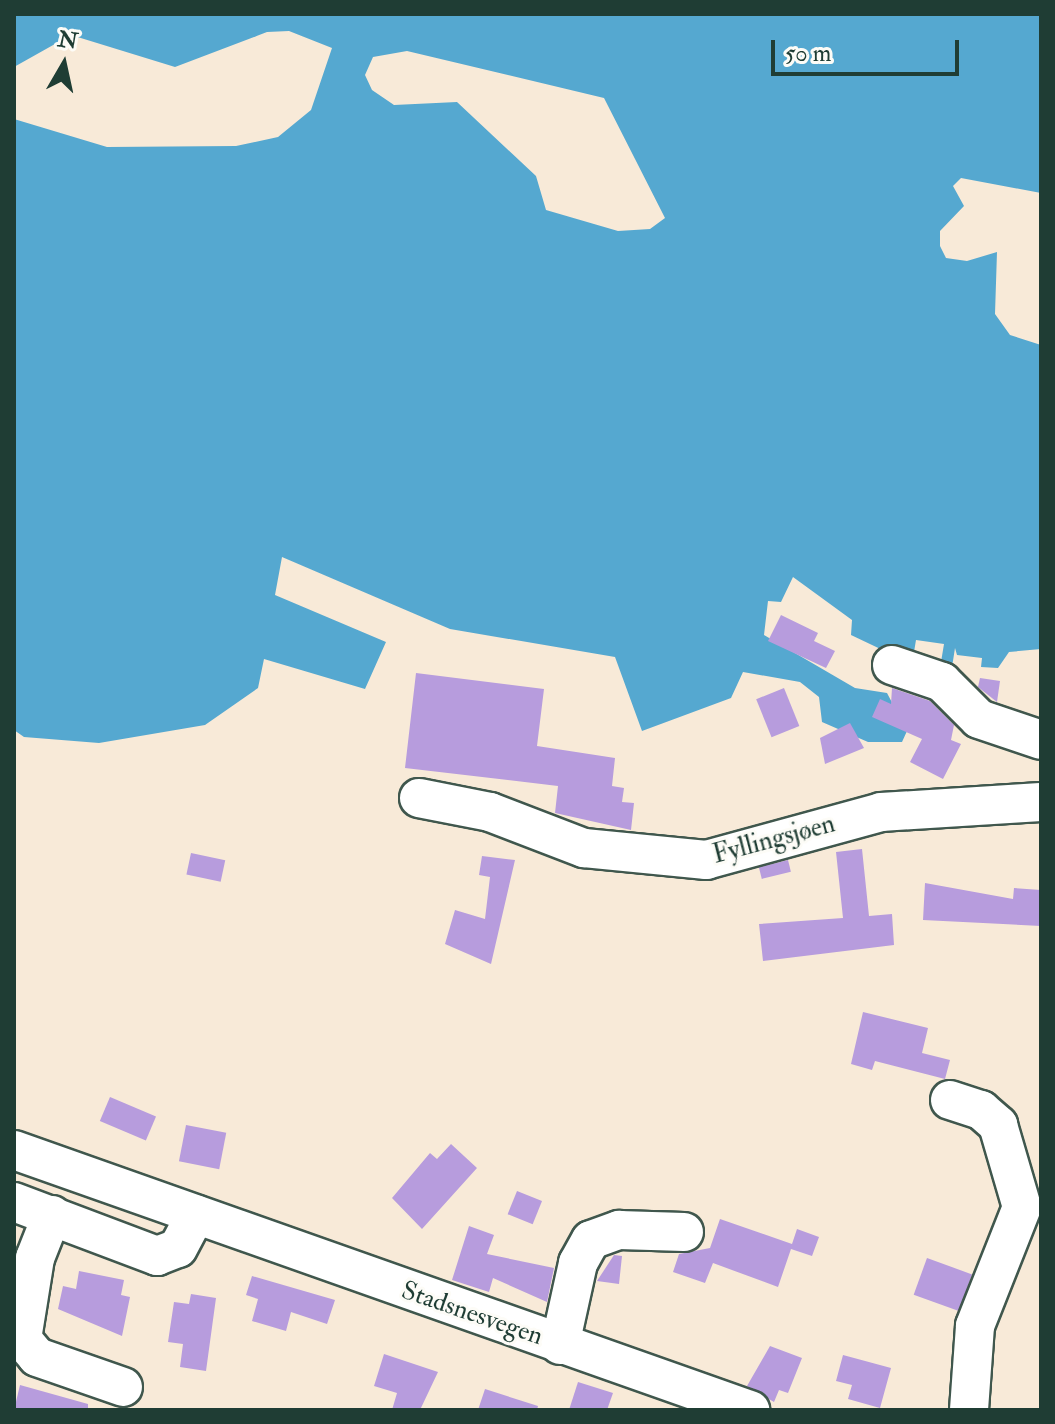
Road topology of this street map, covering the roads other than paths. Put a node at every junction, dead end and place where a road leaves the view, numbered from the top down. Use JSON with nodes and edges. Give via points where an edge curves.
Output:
{"nodes":[{"id":1,"x":892,"y":665,"type":"dead end"},
{"id":2,"x":1041,"y":740,"type":"edge"},
{"id":3,"x":419,"y":798,"type":"dead end"},
{"id":4,"x":1041,"y":802,"type":"edge"},
{"id":5,"x":950,"y":1100,"type":"dead end"},
{"id":6,"x":14,"y":1150,"type":"edge"},
{"id":7,"x":14,"y":1202,"type":"edge"},
{"id":8,"x":1031,"y":1211,"type":"edge"},
{"id":9,"x":196,"y":1214,"type":"junction"},
{"id":10,"x":52,"y":1215,"type":"junction"},
{"id":11,"x":684,"y":1232,"type":"dead end"},
{"id":12,"x":560,"y":1345,"type":"junction"},
{"id":13,"x":123,"y":1387,"type":"dead end"},
{"id":14,"x":750,"y":1410,"type":"edge"},
{"id":15,"x":969,"y":1410,"type":"edge"}],
"edges":[{"from":1,"to":2,"type":"street","via":[[942,682],[979,719]]},
{"from":3,"to":4,"type":"street","name":"Fyllingsjøen","via":[[490,812],[584,848],[706,860],[881,812]]},
{"from":5,"to":8,"type":"street","via":[[981,1110],[998,1125]]},
{"from":6,"to":9,"type":"street","name":"Stadsnesvegen"},
{"from":7,"to":10,"type":"street"},
{"from":8,"to":15,"type":"street","via":[[975,1326]]},
{"from":9,"to":10,"type":"street","via":[[178,1248],[157,1256]]},
{"from":9,"to":12,"type":"street","name":"Stadsnesvegen"},
{"from":10,"to":13,"type":"street","via":[[35,1258],[22,1339],[47,1362]]},
{"from":11,"to":12,"type":"street","via":[[619,1230],[591,1240],[578,1263]]},
{"from":12,"to":14,"type":"street","name":"Stadsnesvegen"}]}
